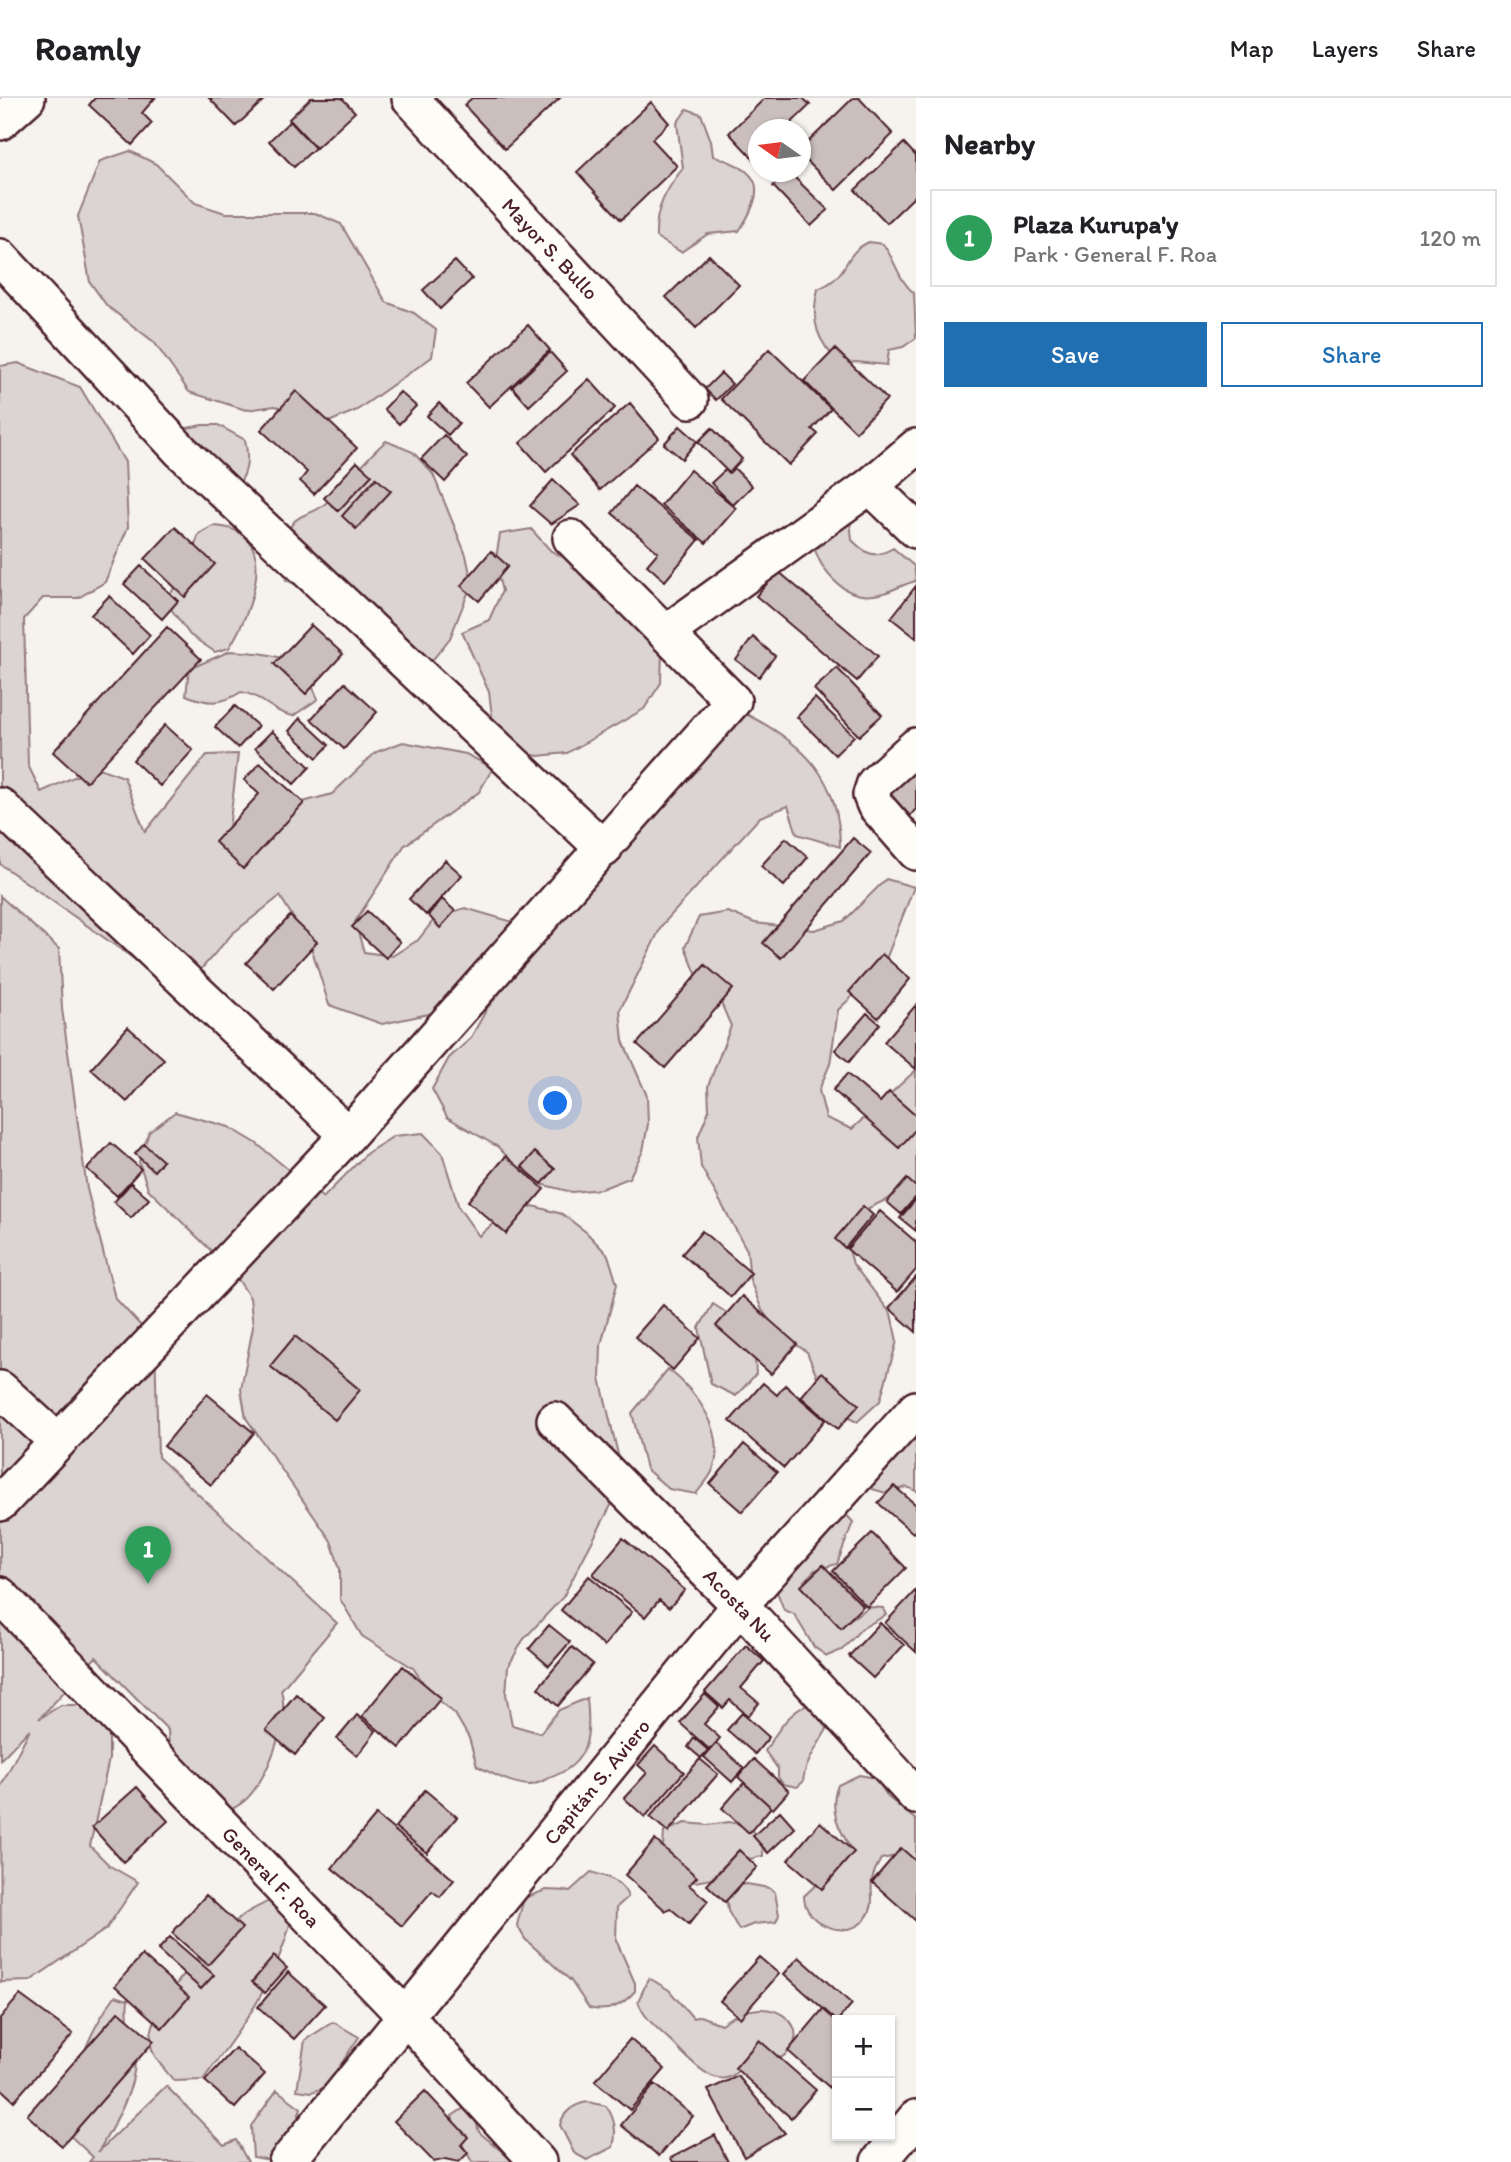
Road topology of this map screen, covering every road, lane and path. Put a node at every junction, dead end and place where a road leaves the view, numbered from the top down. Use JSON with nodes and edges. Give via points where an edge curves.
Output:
{"nodes":[{"id":1,"x":27,"y":98,"type":"edge"},
{"id":2,"x":410,"y":98,"type":"edge"},
{"id":3,"x":0,"y":122,"type":"edge"},
{"id":4,"x":0,"y":257,"type":"edge"},
{"id":5,"x":690,"y":400,"type":"dead end"},
{"id":6,"x":916,"y":447,"type":"edge"},
{"id":7,"x":870,"y":486,"type":"junction"},
{"id":8,"x":916,"y":530,"type":"edge"},
{"id":9,"x":571,"y":538,"type":"dead end"},
{"id":10,"x":667,"y":632,"type":"junction"},
{"id":11,"x":916,"y":746,"type":"edge"},
{"id":12,"x":0,"y":806,"type":"edge"},
{"id":13,"x":604,"y":849,"type":"junction"},
{"id":14,"x":916,"y":852,"type":"edge"},
{"id":15,"x":348,"y":1135,"type":"junction"},
{"id":16,"x":0,"y":1390,"type":"edge"},
{"id":17,"x":916,"y":1409,"type":"edge"},
{"id":18,"x":555,"y":1420,"type":"dead end"},
{"id":19,"x":58,"y":1442,"type":"junction"},
{"id":20,"x":0,"y":1503,"type":"edge"},
{"id":21,"x":0,"y":1595,"type":"edge"},
{"id":22,"x":740,"y":1605,"type":"junction"},
{"id":23,"x":916,"y":1796,"type":"edge"},
{"id":24,"x":407,"y":2018,"type":"junction"},
{"id":25,"x":916,"y":2118,"type":"edge"},
{"id":26,"x":287,"y":2162,"type":"edge"},
{"id":27,"x":538,"y":2162,"type":"edge"},
{"id":28,"x":878,"y":2162,"type":"edge"}],
"edges":[{"from":1,"to":3,"type":"street"},
{"from":2,"to":5,"type":"street","name":"Mayor S. Bullo"},
{"from":4,"to":13,"type":"street","via":[[181,451]]},
{"from":6,"to":7,"type":"street"},
{"from":7,"to":8,"type":"street"},
{"from":7,"to":10,"type":"street"},
{"from":9,"to":10,"type":"street"},
{"from":10,"to":13,"type":"street","via":[[733,701]]},
{"from":11,"to":14,"type":"street","via":[[875,783],[871,795]]},
{"from":12,"to":15,"type":"street"},
{"from":13,"to":15,"type":"street"},
{"from":15,"to":19,"type":"street"},
{"from":16,"to":19,"type":"street"},
{"from":17,"to":22,"type":"street","name":"Capitán S. Aviero"},
{"from":18,"to":22,"type":"street","name":"Acosta Nu"},
{"from":19,"to":20,"type":"street"},
{"from":21,"to":24,"type":"street","name":"General F. Roa"},
{"from":22,"to":23,"type":"street","name":"Acosta Nu"},
{"from":22,"to":24,"type":"street","name":"Capitán S. Aviero"},
{"from":24,"to":26,"type":"street","name":"Capitán S. Aviero"},
{"from":24,"to":27,"type":"street","name":"General F. Roa"},
{"from":25,"to":28,"type":"street"}]}
